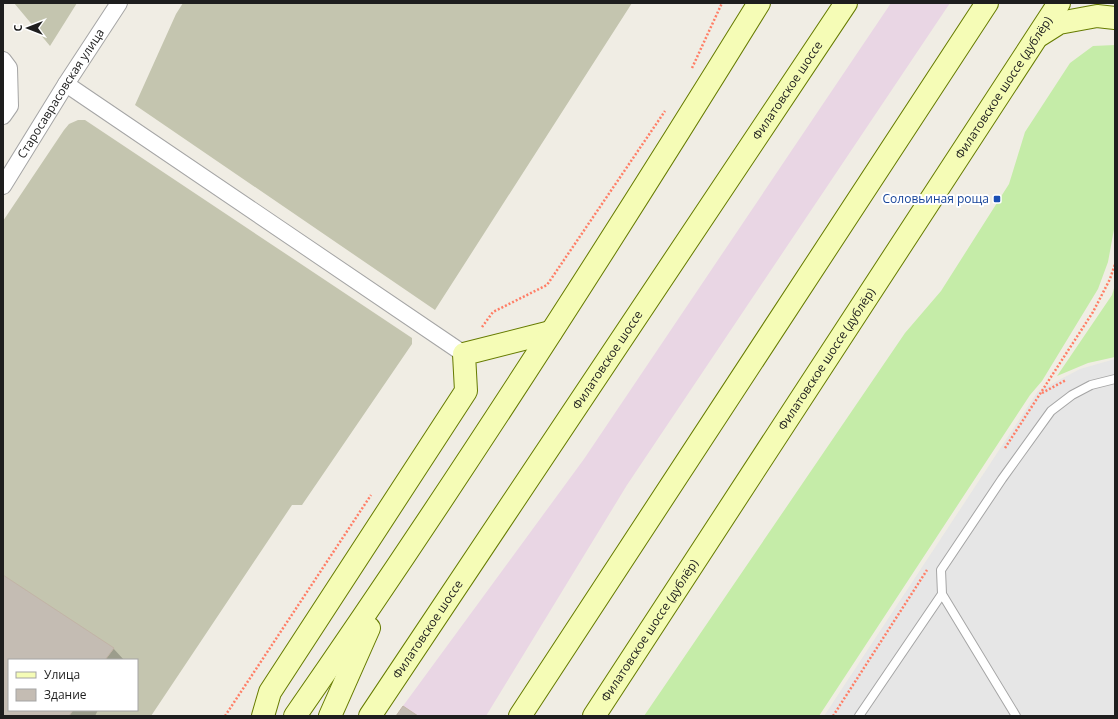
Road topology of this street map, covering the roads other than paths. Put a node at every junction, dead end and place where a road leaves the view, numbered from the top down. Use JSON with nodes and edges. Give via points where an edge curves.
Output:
{"nodes":[{"id":1,"x":120,"y":3,"type":"edge"},
{"id":2,"x":759,"y":3,"type":"edge"},
{"id":3,"x":987,"y":3,"type":"edge"},
{"id":4,"x":1059,"y":3,"type":"edge"},
{"id":5,"x":842,"y":8,"type":"edge"},
{"id":6,"x":1115,"y":18,"type":"edge"},
{"id":7,"x":1039,"y":35,"type":"junction"},
{"id":8,"x":3,"y":60,"type":"edge"},
{"id":9,"x":66,"y":84,"type":"junction"},
{"id":10,"x":3,"y":116,"type":"edge"},
{"id":11,"x":3,"y":186,"type":"edge"},
{"id":12,"x":551,"y":332,"type":"junction"},
{"id":13,"x":464,"y":354,"type":"junction"},
{"id":14,"x":1115,"y":379,"type":"edge"},
{"id":15,"x":391,"y":579,"type":"junction"},
{"id":16,"x":942,"y":594,"type":"junction"},
{"id":17,"x":263,"y":716,"type":"edge"},
{"id":18,"x":295,"y":716,"type":"edge"},
{"id":19,"x":330,"y":716,"type":"edge"},
{"id":20,"x":370,"y":716,"type":"edge"},
{"id":21,"x":520,"y":716,"type":"edge"},
{"id":22,"x":594,"y":716,"type":"edge"},
{"id":23,"x":859,"y":716,"type":"edge"},
{"id":24,"x":1016,"y":716,"type":"edge"}],
"edges":[{"from":1,"to":9,"type":"street","name":"Старосаврасовская улица"},
{"from":2,"to":12,"type":"main road","via":[[650,180]]},
{"from":3,"to":21,"type":"main road"},
{"from":4,"to":7,"type":"main road","name":"Филатовское шоссе (дублёр)"},
{"from":5,"to":20,"type":"main road","name":"Филатовское шоссе"},
{"from":6,"to":7,"type":"main road","via":[[1097,16],[1059,23]]},
{"from":7,"to":22,"type":"main road","name":"Филатовское шоссе (дублёр)"},
{"from":8,"to":10,"type":"street","via":[[9,68],[10,106]]},
{"from":9,"to":11,"type":"street","name":"Старосаврасовская улица"},
{"from":9,"to":13,"type":"street"},
{"from":12,"to":13,"type":"main road"},
{"from":12,"to":15,"type":"main road"},
{"from":13,"to":17,"type":"main road","via":[[466,391],[270,692]]},
{"from":14,"to":16,"type":"lane","via":[[1091,385],[1051,411],[941,570]]},
{"from":15,"to":18,"type":"main road"},
{"from":15,"to":19,"type":"main road"},
{"from":16,"to":23,"type":"lane"},
{"from":16,"to":24,"type":"lane"}]}
